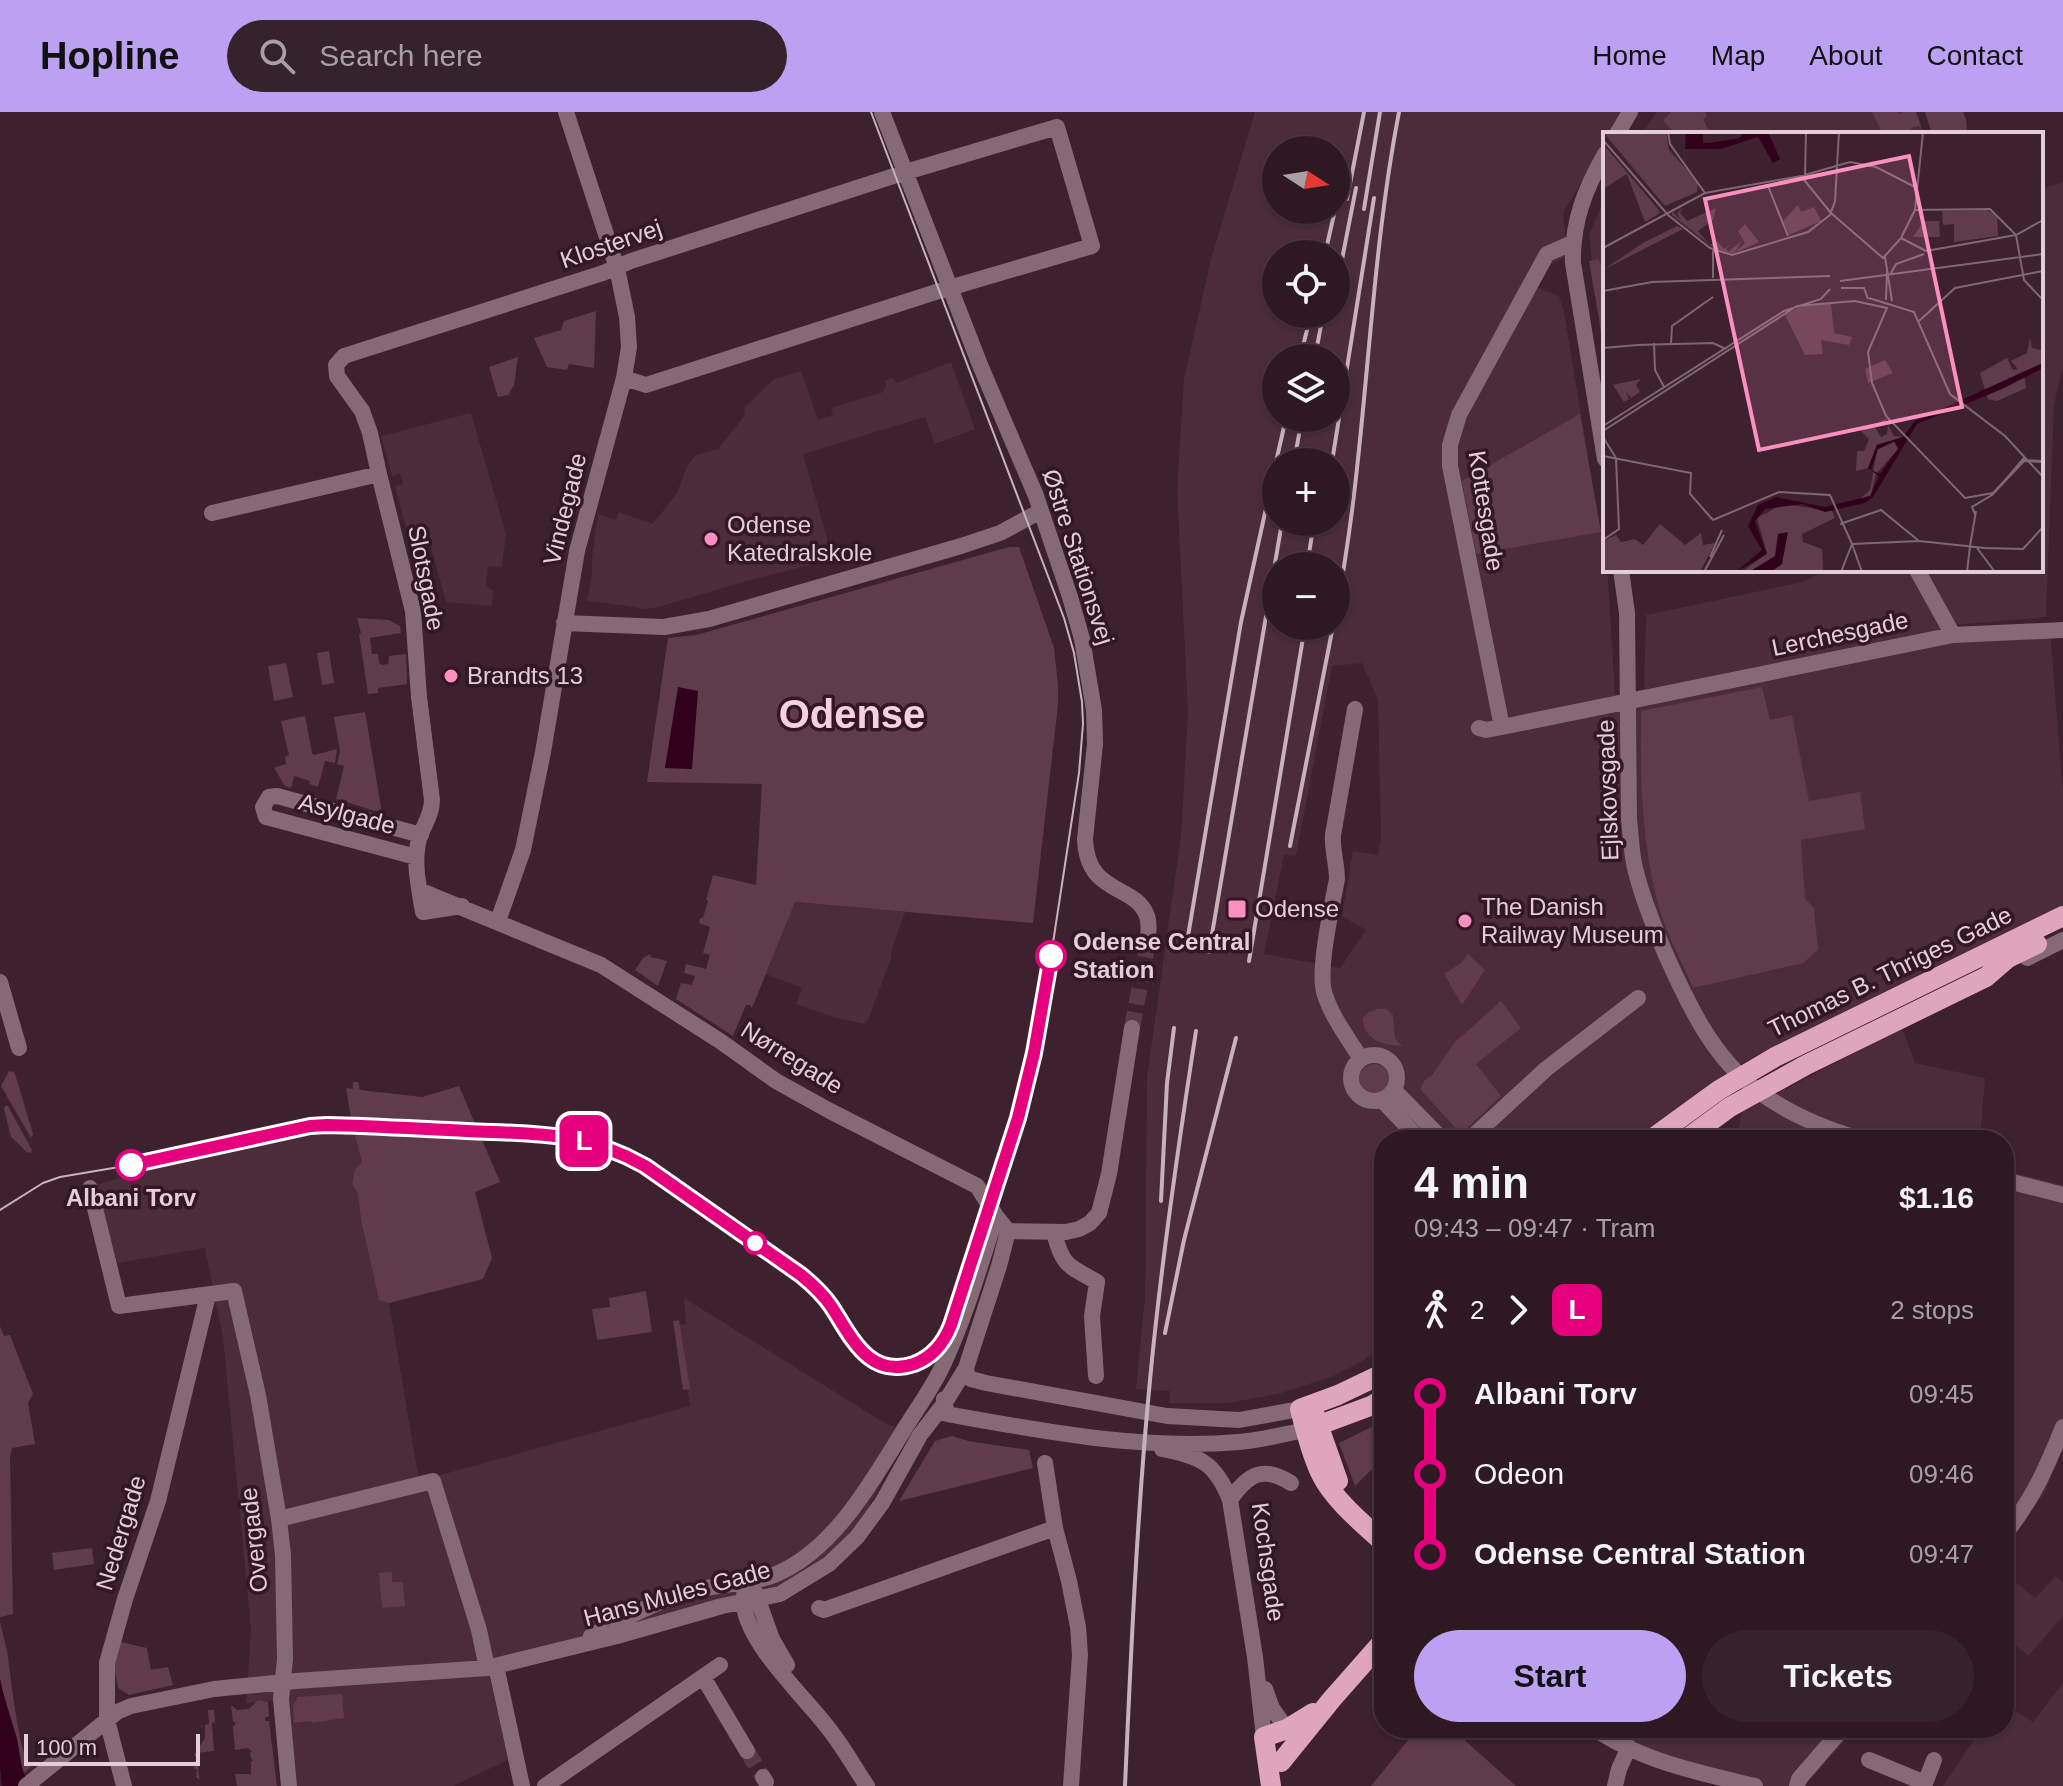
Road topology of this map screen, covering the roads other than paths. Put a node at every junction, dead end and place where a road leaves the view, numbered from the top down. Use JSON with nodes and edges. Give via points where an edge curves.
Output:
{"nodes":[{"id":1,"x":566,"y":112,"type":"edge"},
{"id":2,"x":882,"y":112,"type":"edge"},
{"id":3,"x":1630,"y":112,"type":"edge"},
{"id":4,"x":1618,"y":132,"type":"edge"},
{"id":5,"x":1603,"y":157,"type":"edge"},
{"id":6,"x":906,"y":172,"type":"junction"},
{"id":7,"x":1572,"y":243,"type":"junction"},
{"id":8,"x":617,"y":268,"type":"junction"},
{"id":9,"x":950,"y":288,"type":"junction"},
{"id":10,"x":336,"y":365,"type":"joint"},
{"id":11,"x":624,"y":378,"type":"junction"},
{"id":12,"x":1603,"y":447,"type":"edge"},
{"id":13,"x":379,"y":474,"type":"junction"},
{"id":14,"x":1041,"y":511,"type":"junction"},
{"id":15,"x":212,"y":513,"type":"dead end"},
{"id":16,"x":1621,"y":572,"type":"edge"},
{"id":17,"x":1918,"y":572,"type":"edge"},
{"id":18,"x":564,"y":623,"type":"junction"},
{"id":19,"x":2063,"y":630,"type":"edge"},
{"id":20,"x":1953,"y":635,"type":"junction"},
{"id":21,"x":1629,"y":702,"type":"junction"},
{"id":22,"x":1355,"y":709,"type":"dead end"},
{"id":23,"x":1502,"y":727,"type":"junction"},
{"id":24,"x":1479,"y":728,"type":"dead end"},
{"id":25,"x":421,"y":835,"type":"junction"},
{"id":26,"x":416,"y":857,"type":"junction"},
{"id":27,"x":2063,"y":916,"type":"edge"},
{"id":28,"x":498,"y":921,"type":"junction"},
{"id":29,"x":2063,"y":931,"type":"edge"},
{"id":30,"x":2063,"y":940,"type":"edge"},
{"id":31,"x":1148,"y":942,"type":"tunnel mouth"},
{"id":32,"x":555,"y":945,"type":"joint"},
{"id":33,"x":1986,"y":977,"type":"junction"},
{"id":34,"x":0,"y":982,"type":"edge"},
{"id":35,"x":1638,"y":998,"type":"dead end"},
{"id":36,"x":1132,"y":1028,"type":"tunnel mouth"},
{"id":37,"x":19,"y":1048,"type":"dead end"},
{"id":38,"x":1361,"y":1059,"type":"junction"},
{"id":39,"x":1740,"y":1076,"type":"junction"},
{"id":40,"x":1758,"y":1091,"type":"junction"},
{"id":41,"x":1388,"y":1095,"type":"junction"},
{"id":42,"x":1413,"y":1130,"type":"edge"},
{"id":43,"x":1431,"y":1130,"type":"edge"},
{"id":44,"x":1480,"y":1130,"type":"edge"},
{"id":45,"x":1663,"y":1130,"type":"edge"},
{"id":46,"x":1699,"y":1130,"type":"edge"},
{"id":47,"x":1833,"y":1130,"type":"edge"},
{"id":48,"x":2014,"y":1183,"type":"edge"},
{"id":49,"x":90,"y":1188,"type":"dead end"},
{"id":50,"x":2063,"y":1195,"type":"edge"},
{"id":51,"x":996,"y":1216,"type":"junction"},
{"id":52,"x":1008,"y":1231,"type":"junction"},
{"id":53,"x":1054,"y":1233,"type":"junction"},
{"id":54,"x":972,"y":1291,"type":"junction"},
{"id":55,"x":208,"y":1295,"type":"junction"},
{"id":56,"x":966,"y":1368,"type":"junction"},
{"id":57,"x":1096,"y":1376,"type":"dead end"},
{"id":58,"x":1374,"y":1378,"type":"edge"},
{"id":59,"x":947,"y":1395,"type":"junction"},
{"id":60,"x":1047,"y":1395,"type":"junction"},
{"id":61,"x":923,"y":1402,"type":"junction"},
{"id":62,"x":1374,"y":1404,"type":"edge"},
{"id":63,"x":1306,"y":1407,"type":"junction"},
{"id":64,"x":1312,"y":1428,"type":"junction"},
{"id":65,"x":2062,"y":1432,"type":"edge"},
{"id":66,"x":1133,"y":1443,"type":"junction"},
{"id":67,"x":1045,"y":1463,"type":"dead end"},
{"id":68,"x":1291,"y":1483,"type":"dead end"},
{"id":69,"x":1230,"y":1500,"type":"junction"},
{"id":70,"x":279,"y":1519,"type":"junction"},
{"id":71,"x":2014,"y":1521,"type":"edge"},
{"id":72,"x":1055,"y":1528,"type":"junction"},
{"id":73,"x":1374,"y":1534,"type":"edge"},
{"id":74,"x":751,"y":1594,"type":"junction"},
{"id":75,"x":819,"y":1608,"type":"dead end"},
{"id":76,"x":572,"y":1646,"type":"junction"},
{"id":77,"x":1374,"y":1651,"type":"edge"},
{"id":78,"x":1255,"y":1657,"type":"junction"},
{"id":79,"x":720,"y":1665,"type":"dead end"},
{"id":80,"x":492,"y":1667,"type":"junction"},
{"id":81,"x":703,"y":1677,"type":"junction"},
{"id":82,"x":283,"y":1682,"type":"junction"},
{"id":83,"x":107,"y":1720,"type":"junction"},
{"id":84,"x":1292,"y":1736,"type":"junction"},
{"id":85,"x":1264,"y":1737,"type":"junction"},
{"id":86,"x":1612,"y":1738,"type":"edge"},
{"id":87,"x":1834,"y":1738,"type":"edge"},
{"id":88,"x":1629,"y":1747,"type":"junction"},
{"id":89,"x":747,"y":1751,"type":"tunnel mouth"},
{"id":90,"x":1869,"y":1760,"type":"dead end"},
{"id":91,"x":1934,"y":1760,"type":"dead end"},
{"id":92,"x":1274,"y":1761,"type":"junction"},
{"id":93,"x":28,"y":1784,"type":"edge"},
{"id":94,"x":1925,"y":1785,"type":"edge"},
{"id":95,"x":124,"y":1786,"type":"edge"},
{"id":96,"x":289,"y":1786,"type":"edge"},
{"id":97,"x":522,"y":1786,"type":"edge"},
{"id":98,"x":545,"y":1786,"type":"edge"},
{"id":99,"x":867,"y":1786,"type":"edge"},
{"id":100,"x":1071,"y":1786,"type":"edge"},
{"id":101,"x":1271,"y":1786,"type":"edge"},
{"id":102,"x":1280,"y":1786,"type":"edge"},
{"id":103,"x":1615,"y":1786,"type":"edge"},
{"id":104,"x":1755,"y":1786,"type":"edge"},
{"id":105,"x":1797,"y":1786,"type":"edge"}],
"edges":[{"from":1,"to":8,"type":"street","name":"Vindegade"},
{"from":2,"to":6,"type":"street","name":"Østre Stationsvej"},
{"from":3,"to":4,"type":"street"},
{"from":5,"to":7,"type":"street","via":[[1579,211]]},
{"from":6,"to":8,"type":"street","name":"Klostervej"},
{"from":6,"to":9,"type":"street","name":"Østre Stationsvej"},
{"from":6,"to":9,"type":"street","via":[[1057,127],[1092,246]]},
{"from":7,"to":12,"type":"street"},
{"from":7,"to":23,"type":"street","name":"Kottesgade","via":[[1547,254],[1459,415],[1450,445]]},
{"from":8,"to":10,"type":"street","name":"Klostervej","via":[[344,356]]},
{"from":8,"to":11,"type":"street","name":"Vindegade","via":[[629,347]]},
{"from":9,"to":11,"type":"street","via":[[646,385]]},
{"from":9,"to":14,"type":"street","name":"Østre Stationsvej"},
{"from":10,"to":13,"type":"street","name":"Slotsgade","via":[[337,376],[362,411]]},
{"from":11,"to":18,"type":"street","name":"Vindegade","via":[[577,551]]},
{"from":13,"to":15,"type":"street"},
{"from":13,"to":25,"type":"street","name":"Slotsgade","via":[[413,611],[432,800]]},
{"from":14,"to":18,"type":"street","via":[[961,546],[709,619],[664,627]]},
{"from":14,"to":31,"type":"street","name":"Østre Stationsvej","via":[[1082,639],[1092,695],[1095,744],[1086,854],[1104,881],[1145,911]]},
{"from":16,"to":21,"type":"street","name":"Ejlskovsgade"},
{"from":17,"to":20,"type":"street"},
{"from":18,"to":28,"type":"street","name":"Vindegade","via":[[523,850]]},
{"from":19,"to":20,"type":"street","name":"Lerchesgade"},
{"from":20,"to":21,"type":"street","name":"Lerchesgade"},
{"from":21,"to":23,"type":"street"},
{"from":21,"to":39,"type":"street","name":"Ejlskovsgade","via":[[1629,819],[1635,867],[1686,998]]},
{"from":22,"to":38,"type":"street","via":[[1333,835],[1337,879],[1323,987]]},
{"from":23,"to":24,"type":"street"},
{"from":25,"to":26,"type":"street","name":"Slotsgade"},
{"from":25,"to":26,"type":"street","name":"Asylgade","via":[[277,796],[269,797],[263,807],[270,818]]},
{"from":26,"to":28,"type":"street","name":"Asylgade","via":[[423,912],[462,906]]},
{"from":27,"to":39,"type":"main road","name":"Thomas B. Thriges Gade"},
{"from":28,"to":32,"type":"street","name":"Asylgade"},
{"from":29,"to":33,"type":"main road","via":[[2008,958]]},
{"from":30,"to":33,"type":"street","name":"Thomas B. Thriges Gade"},
{"from":32,"to":51,"type":"street","name":"Nørregade","via":[[624,979],[776,1081],[977,1186]]},
{"from":33,"to":40,"type":"main road","name":"Thomas B. Thriges Gade"},
{"from":34,"to":37,"type":"street"},
{"from":35,"to":44,"type":"street","via":[[1553,1063]]},
{"from":36,"to":53,"type":"street","via":[[1099,1213],[1079,1229]]},
{"from":38,"to":41,"type":"street","via":[[1381,1056],[1392,1064],[1397,1076]]},
{"from":38,"to":41,"type":"street","via":[[1352,1070],[1353,1089],[1374,1102]]},
{"from":39,"to":40,"type":"street"},
{"from":39,"to":45,"type":"main road","name":"Thomas B. Thriges Gade"},
{"from":40,"to":46,"type":"main road","name":"Thomas B. Thriges Gade"},
{"from":40,"to":47,"type":"street"},
{"from":41,"to":42,"type":"street"},
{"from":41,"to":43,"type":"street"},
{"from":48,"to":50,"type":"street"},
{"from":49,"to":55,"type":"street","via":[[119,1306]]},
{"from":51,"to":52,"type":"street","name":"Nørregade"},
{"from":51,"to":54,"type":"street"},
{"from":52,"to":53,"type":"street"},
{"from":52,"to":56,"type":"street"},
{"from":53,"to":57,"type":"street","via":[[1068,1265],[1097,1282],[1092,1316]]},
{"from":54,"to":59,"type":"street","via":[[972,1314],[947,1375]]},
{"from":54,"to":61,"type":"street"},
{"from":55,"to":70,"type":"street","name":"Overgade","via":[[234,1291]]},
{"from":55,"to":83,"type":"street","name":"Nedergade","via":[[158,1501],[111,1646]]},
{"from":56,"to":59,"type":"street"},
{"from":56,"to":60,"type":"street","via":[[971,1379]]},
{"from":58,"to":63,"type":"main road"},
{"from":59,"to":60,"type":"street","via":[[961,1387],[1017,1397]]},
{"from":59,"to":61,"type":"street"},
{"from":59,"to":66,"type":"street","via":[[947,1414]]},
{"from":59,"to":74,"type":"street","name":"Hans Mules Gade","via":[[857,1537],[829,1564],[780,1594]]},
{"from":60,"to":63,"type":"street","via":[[1217,1420]]},
{"from":61,"to":74,"type":"street","via":[[840,1540],[804,1570]]},
{"from":62,"to":64,"type":"main road"},
{"from":63,"to":64,"type":"main road"},
{"from":64,"to":66,"type":"street","via":[[1241,1442]]},
{"from":64,"to":73,"type":"main road","via":[[1345,1506]]},
{"from":65,"to":71,"type":"street","via":[[2044,1475]]},
{"from":66,"to":69,"type":"street","via":[[1201,1460],[1222,1481]]},
{"from":67,"to":72,"type":"street"},
{"from":68,"to":69,"type":"street","name":"Kochsgade","via":[[1276,1474],[1251,1477]]},
{"from":69,"to":78,"type":"street","name":"Kochsgade"},
{"from":70,"to":80,"type":"street","via":[[433,1481]]},
{"from":70,"to":82,"type":"street","name":"Overgade","via":[[285,1585]]},
{"from":72,"to":75,"type":"street"},
{"from":72,"to":100,"type":"street","via":[[1080,1655]]},
{"from":74,"to":76,"type":"street","name":"Hans Mules Gade"},
{"from":74,"to":76,"type":"street","name":"Hans Mules Gade","via":[[695,1591],[631,1615]]},
{"from":74,"to":99,"type":"street","via":[[750,1627],[762,1647],[826,1724]]},
{"from":76,"to":80,"type":"street","name":"Hans Mules Gade"},
{"from":77,"to":84,"type":"main road"},
{"from":78,"to":84,"type":"street","name":"Kochsgade","via":[[1272,1708]]},
{"from":78,"to":85,"type":"street","name":"Kochsgade"},
{"from":79,"to":81,"type":"street"},
{"from":80,"to":82,"type":"street","name":"Hans Mules Gade"},
{"from":80,"to":97,"type":"street"},
{"from":81,"to":89,"type":"street"},
{"from":81,"to":98,"type":"street"},
{"from":82,"to":83,"type":"street","name":"Hans Mules Gade","via":[[131,1706]]},
{"from":82,"to":96,"type":"street","name":"Overgade"},
{"from":83,"to":93,"type":"street","name":"Hans Mules Gade"},
{"from":83,"to":95,"type":"street","name":"Nedergade"},
{"from":84,"to":85,"type":"main road"},
{"from":84,"to":92,"type":"main road"},
{"from":85,"to":92,"type":"main road","name":"Kochsgade"},
{"from":86,"to":88,"type":"street"},
{"from":87,"to":105,"type":"street"},
{"from":88,"to":103,"type":"street"},
{"from":88,"to":104,"type":"street"},
{"from":90,"to":94,"type":"street"},
{"from":91,"to":94,"type":"street"},
{"from":92,"to":101,"type":"main road","name":"Kochsgade"},
{"from":92,"to":102,"type":"main road","name":"Kochsgade"}]}
